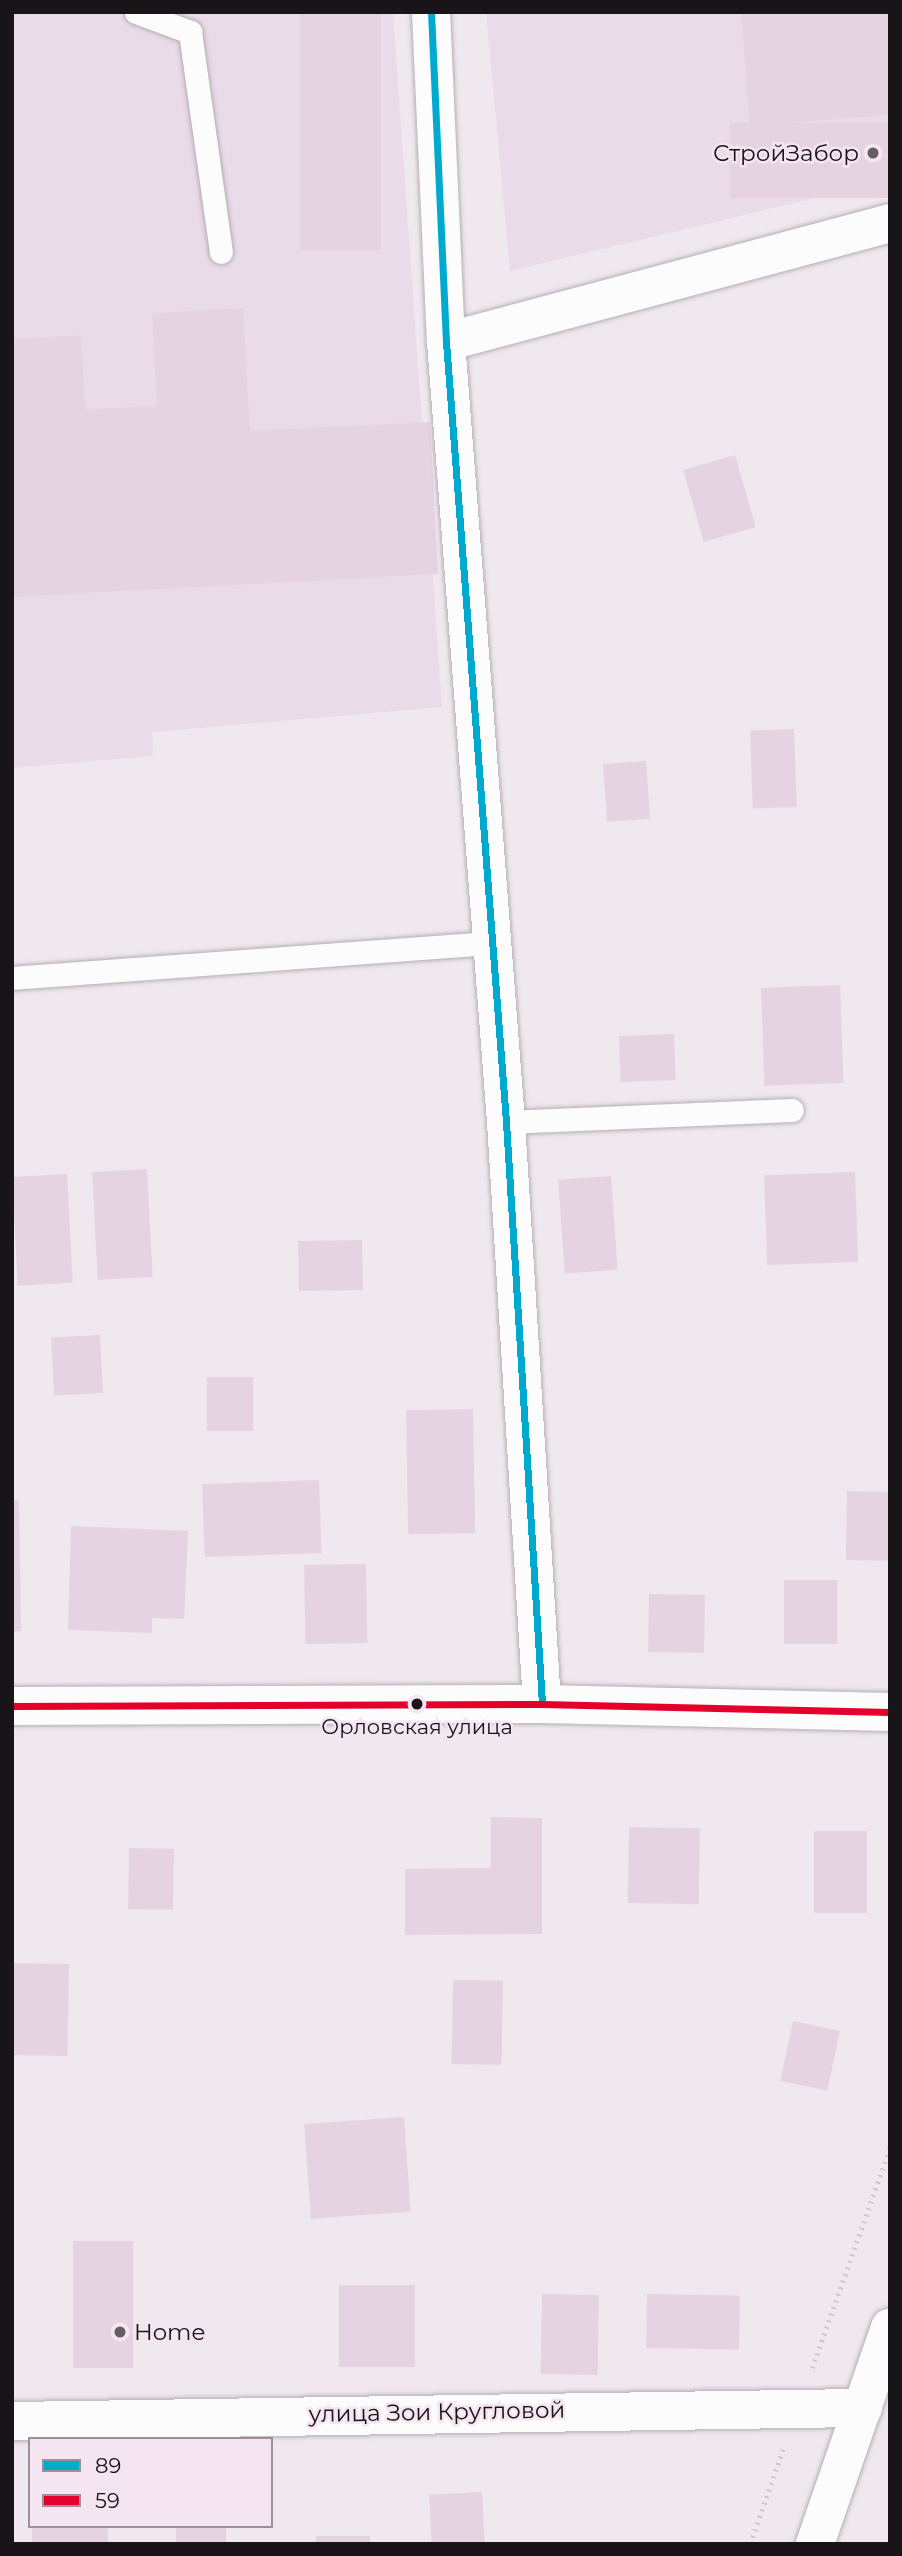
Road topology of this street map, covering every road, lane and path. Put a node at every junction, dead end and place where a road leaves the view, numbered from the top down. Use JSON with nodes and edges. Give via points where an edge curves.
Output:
{"nodes":[{"id":1,"x":136,"y":12,"type":"edge"},
{"id":2,"x":431,"y":12,"type":"edge"},
{"id":3,"x":890,"y":223,"type":"edge"},
{"id":4,"x":221,"y":252,"type":"dead end"},
{"id":5,"x":446,"y":342,"type":"junction"},
{"id":6,"x":492,"y":943,"type":"junction"},
{"id":7,"x":12,"y":978,"type":"edge"},
{"id":8,"x":792,"y":1110,"type":"dead end"},
{"id":9,"x":506,"y":1122,"type":"junction"},
{"id":10,"x":542,"y":1704,"type":"junction"},
{"id":11,"x":12,"y":1706,"type":"edge"},
{"id":12,"x":890,"y":1712,"type":"edge"},
{"id":13,"x":890,"y":2148,"type":"edge"},
{"id":14,"x":890,"y":2328,"type":"edge"},
{"id":15,"x":798,"y":2408,"type":"junction"},
{"id":16,"x":863,"y":2408,"type":"junction"},
{"id":17,"x":12,"y":2421,"type":"edge"},
{"id":18,"x":750,"y":2544,"type":"edge"},
{"id":19,"x":815,"y":2544,"type":"edge"}],
"edges":[{"from":1,"to":4,"type":"lane","via":[[190,32]]},
{"from":2,"to":5,"type":"street"},
{"from":3,"to":5,"type":"street"},
{"from":5,"to":6,"type":"street"},
{"from":6,"to":7,"type":"lane"},
{"from":6,"to":9,"type":"street"},
{"from":8,"to":9,"type":"lane"},
{"from":9,"to":10,"type":"street"},
{"from":10,"to":11,"type":"street"},
{"from":10,"to":12,"type":"street"},
{"from":13,"to":15,"type":"path"},
{"from":14,"to":16,"type":"street"},
{"from":15,"to":16,"type":"street","name":"улица Зои Кругловой"},
{"from":15,"to":17,"type":"street","name":"улица Зои Кругловой"},
{"from":15,"to":18,"type":"path"},
{"from":16,"to":19,"type":"street"}]}
